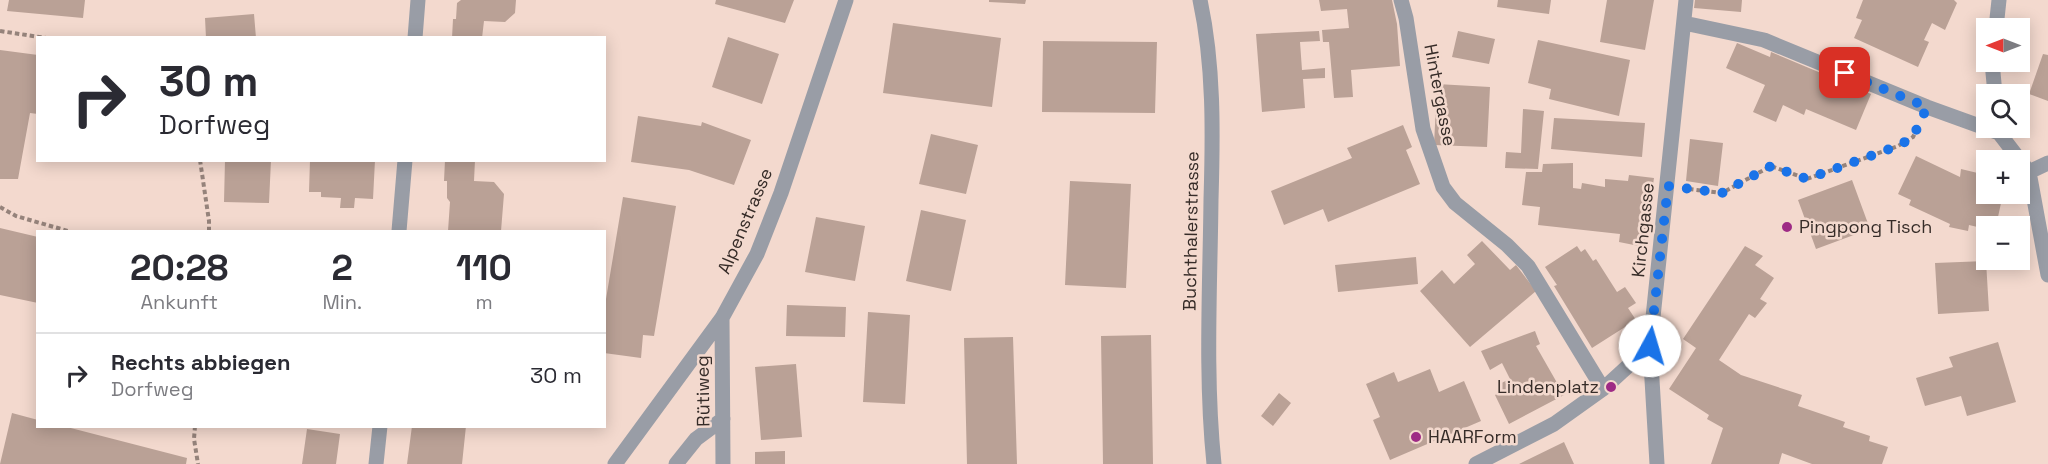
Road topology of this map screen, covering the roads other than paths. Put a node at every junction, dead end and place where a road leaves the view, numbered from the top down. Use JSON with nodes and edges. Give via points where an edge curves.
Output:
{"nodes":[{"id":1,"x":418,"y":0,"type":"edge"},
{"id":2,"x":846,"y":0,"type":"edge"},
{"id":3,"x":1200,"y":0,"type":"edge"},
{"id":4,"x":1401,"y":0,"type":"edge"},
{"id":5,"x":1686,"y":0,"type":"edge"},
{"id":6,"x":1999,"y":0,"type":"edge"},
{"id":7,"x":1997,"y":18,"type":"edge"},
{"id":8,"x":1684,"y":23,"type":"junction"},
{"id":9,"x":415,"y":36,"type":"edge"},
{"id":10,"x":1976,"y":123,"type":"edge"},
{"id":11,"x":405,"y":162,"type":"edge"},
{"id":12,"x":2048,"y":163,"type":"edge"},
{"id":13,"x":2030,"y":172,"type":"edge"},
{"id":14,"x":2030,"y":177,"type":"edge"},
{"id":15,"x":399,"y":230,"type":"edge"},
{"id":16,"x":2048,"y":275,"type":"edge"},
{"id":17,"x":722,"y":318,"type":"junction"},
{"id":18,"x":1650,"y":346,"type":"junction"},
{"id":19,"x":1603,"y":389,"type":"junction"},
{"id":20,"x":723,"y":419,"type":"junction"},
{"id":21,"x":380,"y":428,"type":"edge"},
{"id":22,"x":376,"y":464,"type":"edge"},
{"id":23,"x":615,"y":464,"type":"edge"},
{"id":24,"x":676,"y":464,"type":"edge"},
{"id":25,"x":723,"y":464,"type":"edge"},
{"id":26,"x":1214,"y":464,"type":"edge"},
{"id":27,"x":1476,"y":464,"type":"edge"},
{"id":28,"x":1656,"y":464,"type":"edge"}],
"edges":[{"from":1,"to":9,"type":"street"},
{"from":2,"to":17,"type":"street","name":"Alpenstrasse","via":[[781,193],[757,254]]},
{"from":3,"to":26,"type":"street","name":"Buchthalerstrasse","via":[[1213,119],[1209,355]]},
{"from":4,"to":19,"type":"street","name":"Hintergasse","via":[[1423,129],[1443,187],[1455,203],[1528,266]]},
{"from":5,"to":8,"type":"street","name":"Kirchgasse"},
{"from":6,"to":7,"type":"street"},
{"from":8,"to":10,"type":"street","via":[[1764,39],[1927,107]]},
{"from":8,"to":18,"type":"street","name":"Kirchgasse"},
{"from":11,"to":15,"type":"street"},
{"from":12,"to":13,"type":"street"},
{"from":14,"to":16,"type":"street"},
{"from":17,"to":20,"type":"street","name":"Rütiweg"},
{"from":17,"to":23,"type":"street","name":"Alpenstrasse"},
{"from":18,"to":19,"type":"street"},
{"from":18,"to":28,"type":"street","name":"Kirchgasse"},
{"from":19,"to":27,"type":"street","via":[[1554,424]]},
{"from":20,"to":24,"type":"street","via":[[696,440]]},
{"from":20,"to":25,"type":"street","name":"Rütiweg"},
{"from":21,"to":22,"type":"street"}]}
